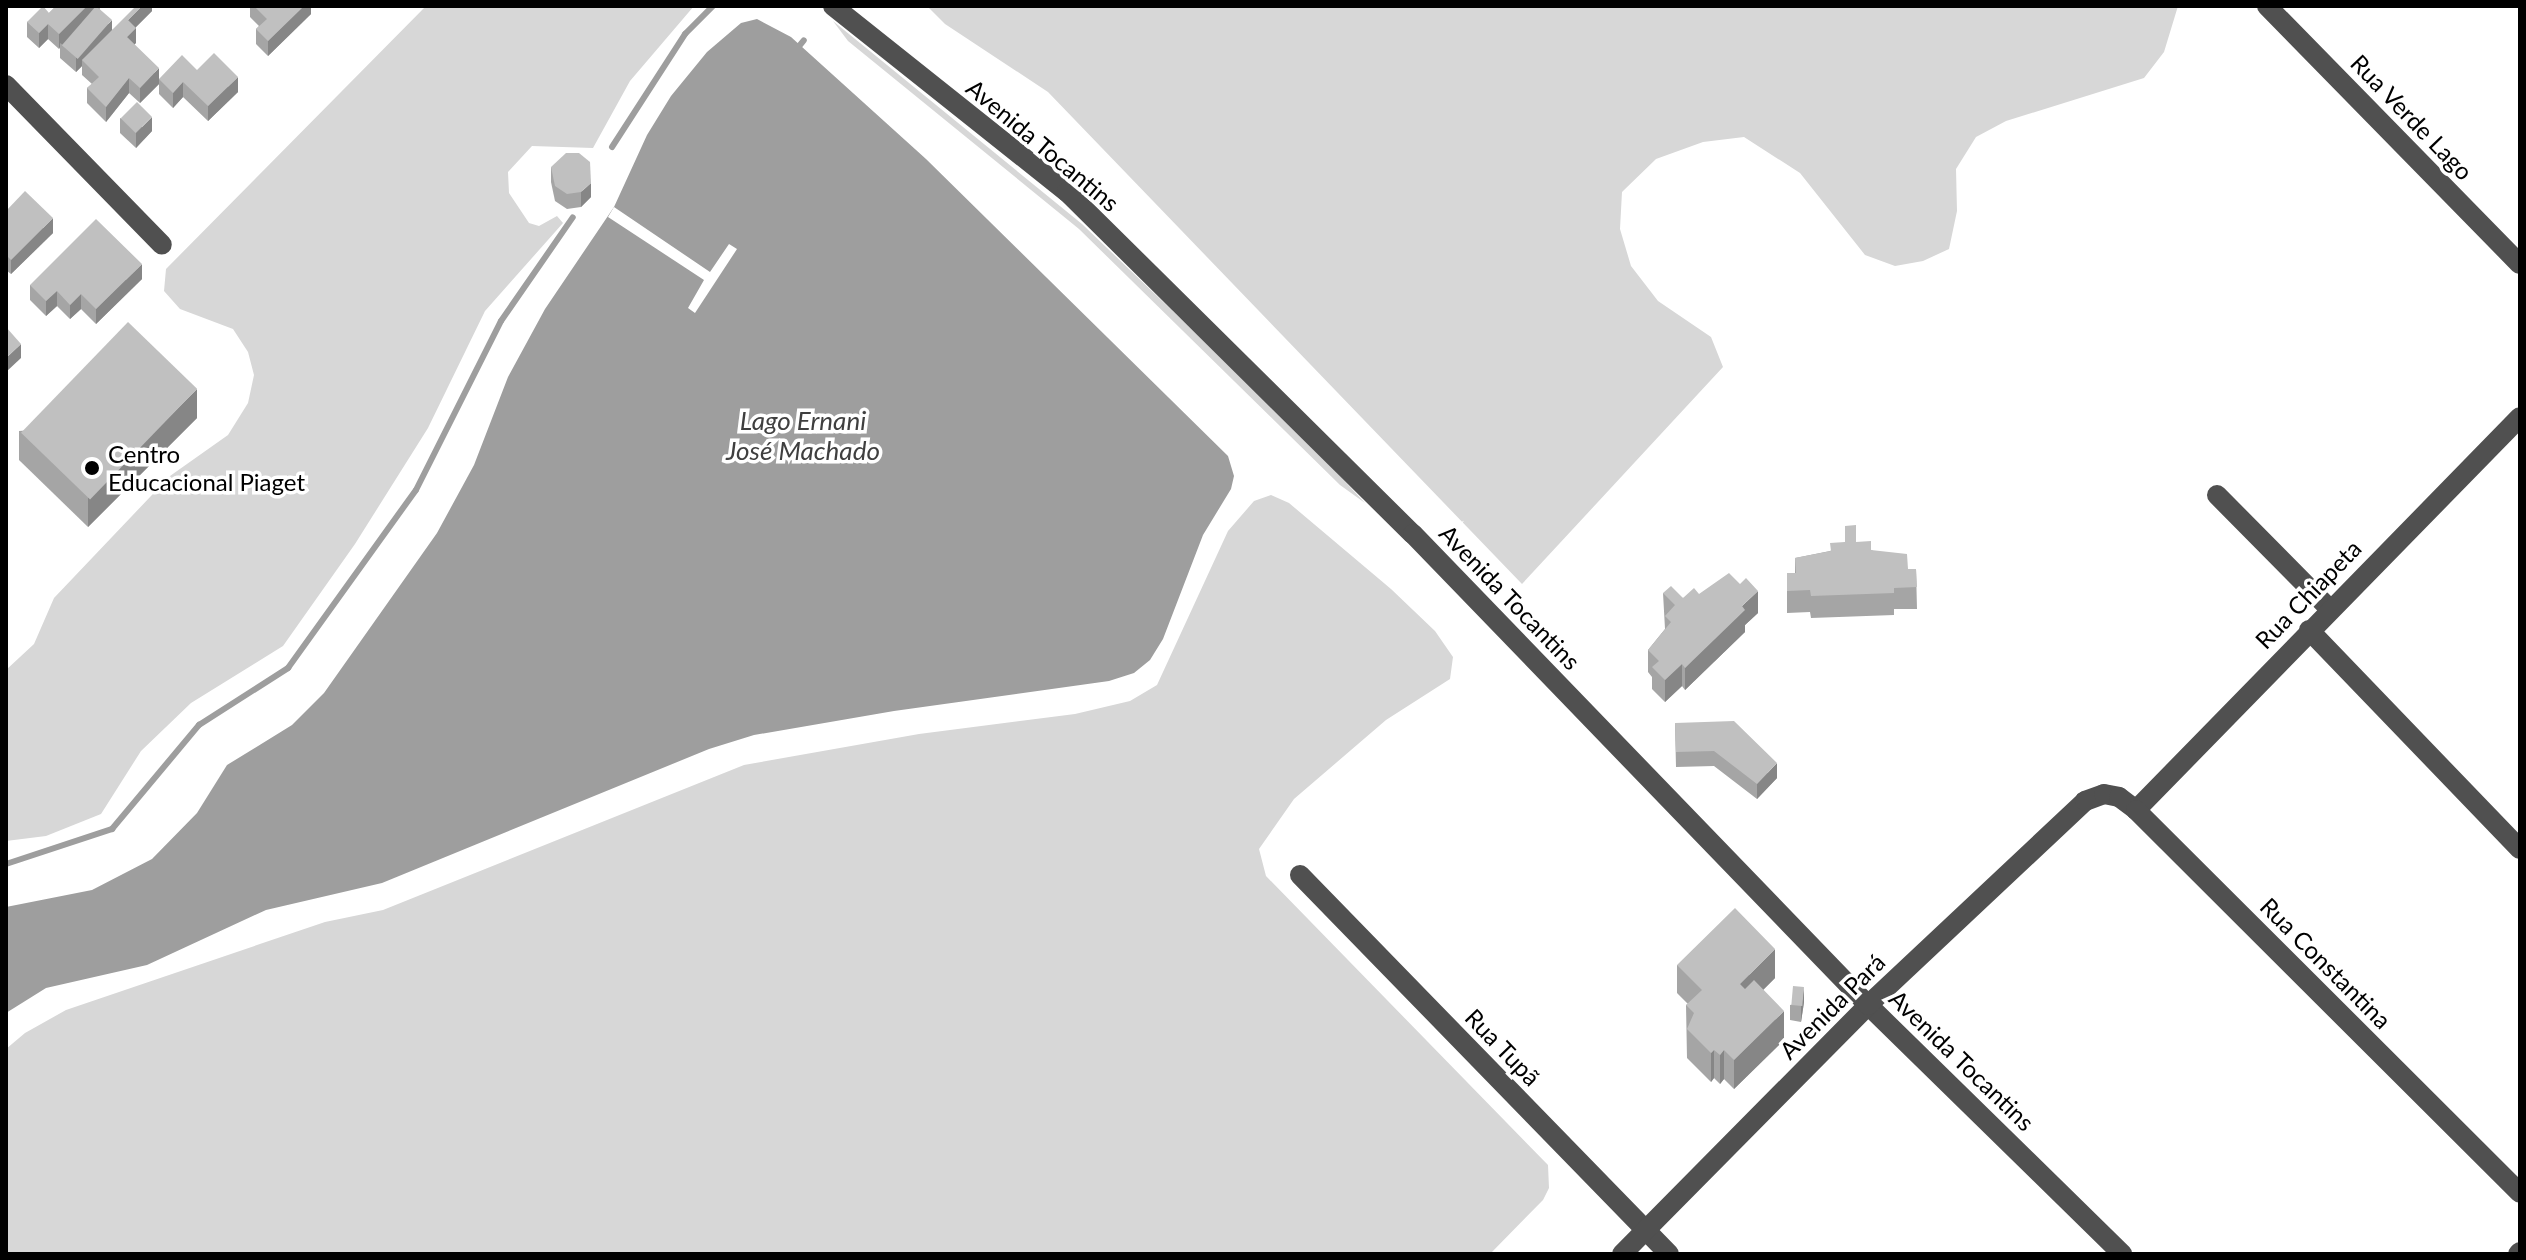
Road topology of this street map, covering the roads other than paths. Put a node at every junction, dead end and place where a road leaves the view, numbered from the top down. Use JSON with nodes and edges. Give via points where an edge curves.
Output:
{"nodes":[{"id":1,"x":833,"y":6,"type":"edge"},
{"id":2,"x":2267,"y":6,"type":"edge"},
{"id":3,"x":6,"y":85,"type":"edge"},
{"id":4,"x":162,"y":245,"type":"dead end"},
{"id":5,"x":2520,"y":264,"type":"edge"},
{"id":6,"x":2520,"y":417,"type":"edge"},
{"id":7,"x":2217,"y":495,"type":"dead end"},
{"id":8,"x":2330,"y":609,"type":"junction"},
{"id":9,"x":2309,"y":630,"type":"junction"},
{"id":10,"x":2085,"y":801,"type":"joint"},
{"id":11,"x":2136,"y":810,"type":"junction"},
{"id":12,"x":2520,"y":849,"type":"edge"},
{"id":13,"x":1300,"y":875,"type":"dead end"},
{"id":14,"x":1868,"y":1005,"type":"junction"},
{"id":15,"x":2520,"y":1193,"type":"edge"},
{"id":16,"x":1645,"y":1230,"type":"junction"},
{"id":17,"x":1622,"y":1254,"type":"edge"},
{"id":18,"x":1669,"y":1254,"type":"edge"},
{"id":19,"x":2122,"y":1254,"type":"edge"}],
"edges":[{"from":1,"to":14,"type":"street","name":"Avenida Tocantins","via":[[1067,192],[1402,523]]},
{"from":2,"to":5,"type":"street","name":"Rua Verde Lago"},
{"from":3,"to":4,"type":"street"},
{"from":6,"to":8,"type":"street","name":"Rua Chiapeta"},
{"from":7,"to":8,"type":"street"},
{"from":8,"to":9,"type":"street","name":"Rua Chiapeta"},
{"from":9,"to":11,"type":"street","name":"Rua Chiapeta"},
{"from":9,"to":12,"type":"street"},
{"from":10,"to":11,"type":"street","name":"Rua Constantina","via":[[2111,794]]},
{"from":10,"to":14,"type":"street","name":"Avenida Pará"},
{"from":11,"to":15,"type":"street","name":"Rua Constantina"},
{"from":13,"to":16,"type":"street","name":"Rua Tupã"},
{"from":14,"to":16,"type":"street","name":"Avenida Pará"},
{"from":14,"to":19,"type":"street","name":"Avenida Tocantins"},
{"from":16,"to":17,"type":"street","name":"Avenida Pará"},
{"from":16,"to":18,"type":"street","name":"Rua Tupã"}]}
